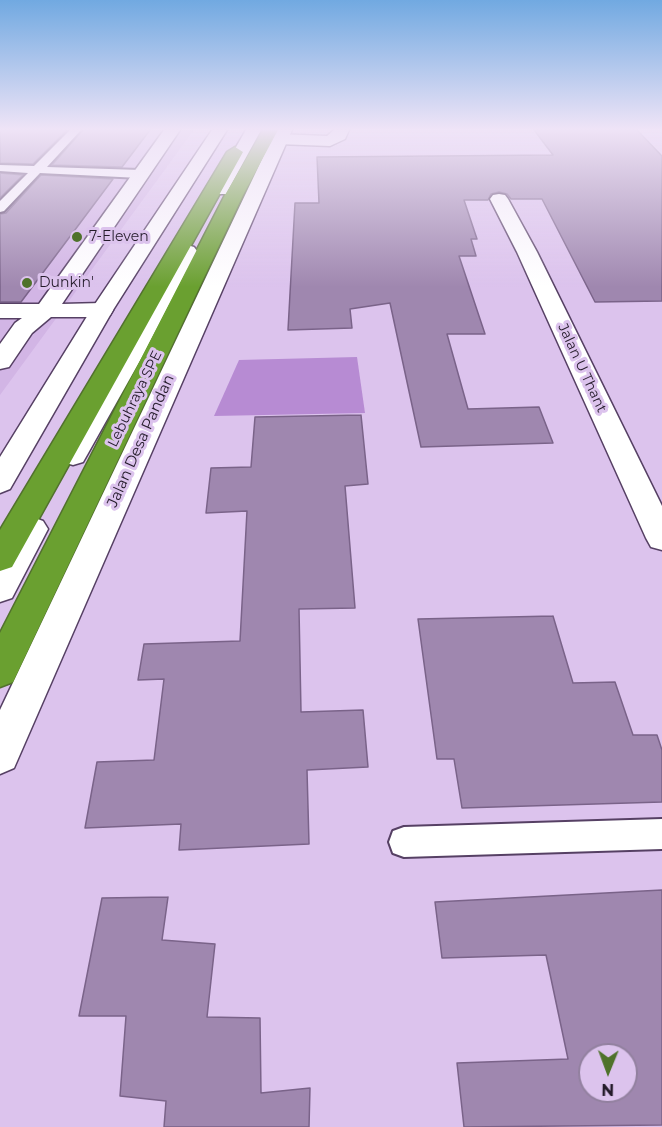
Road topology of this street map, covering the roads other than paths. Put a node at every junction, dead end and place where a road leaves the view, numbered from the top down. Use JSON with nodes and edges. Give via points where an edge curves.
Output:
{"nodes":[{"id":1,"x":25,"y":183,"type":"edge"},
{"id":2,"x":134,"y":183,"type":"edge"},
{"id":3,"x":185,"y":183,"type":"edge"},
{"id":4,"x":215,"y":183,"type":"edge"},
{"id":5,"x":239,"y":183,"type":"edge"},
{"id":6,"x":241,"y":183,"type":"edge"},
{"id":7,"x":249,"y":183,"type":"edge"},
{"id":8,"x":499,"y":199,"type":"dead end"},
{"id":9,"x":0,"y":208,"type":"edge"},
{"id":10,"x":46,"y":310,"type":"junction"},
{"id":11,"x":102,"y":310,"type":"junction"},
{"id":12,"x":0,"y":311,"type":"edge"},
{"id":13,"x":2,"y":357,"type":"edge"},
{"id":14,"x":0,"y":482,"type":"edge"},
{"id":15,"x":662,"y":538,"type":"edge"},
{"id":16,"x":0,"y":558,"type":"edge"},
{"id":17,"x":0,"y":588,"type":"edge"},
{"id":18,"x":0,"y":670,"type":"edge"},
{"id":19,"x":0,"y":754,"type":"edge"},
{"id":20,"x":662,"y":834,"type":"edge"},
{"id":21,"x":404,"y":842,"type":"dead end"}],
"edges":[{"from":1,"to":9,"type":"lane"},
{"from":2,"to":10,"type":"street"},
{"from":3,"to":11,"type":"street"},
{"from":4,"to":16,"type":"highway"},
{"from":5,"to":17,"type":"street","via":[[130,357]]},
{"from":6,"to":18,"type":"highway","name":"Lebuhraya SPE"},
{"from":7,"to":19,"type":"street","name":"Jalan Desa Pandan"},
{"from":8,"to":15,"type":"street","name":"Jalan U Thant"},
{"from":10,"to":11,"type":"street"},
{"from":10,"to":12,"type":"street"},
{"from":10,"to":13,"type":"street","via":[[23,328]]},
{"from":11,"to":14,"type":"street"},
{"from":20,"to":21,"type":"lane"}]}
